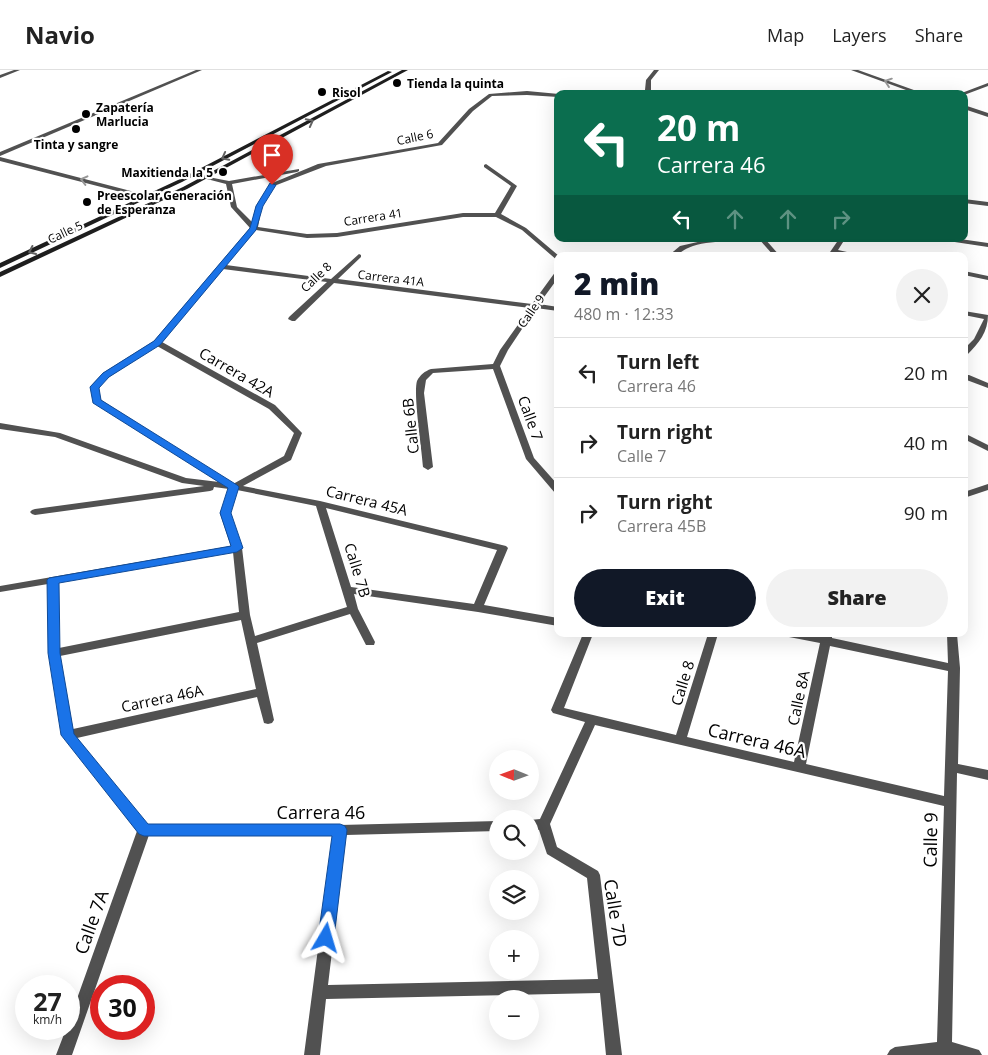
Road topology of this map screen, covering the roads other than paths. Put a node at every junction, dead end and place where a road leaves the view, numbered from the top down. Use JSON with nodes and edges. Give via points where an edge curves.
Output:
{"nodes":[{"id":1,"x":18,"y":70,"type":"edge"},
{"id":2,"x":200,"y":70,"type":"edge"},
{"id":3,"x":393,"y":70,"type":"edge"},
{"id":4,"x":406,"y":70,"type":"edge"},
{"id":5,"x":657,"y":70,"type":"edge"},
{"id":6,"x":853,"y":70,"type":"edge"},
{"id":7,"x":0,"y":77,"type":"edge"},
{"id":8,"x":988,"y":84,"type":"edge"},
{"id":9,"x":648,"y":90,"type":"edge"},
{"id":10,"x":911,"y":90,"type":"edge"},
{"id":11,"x":968,"y":91,"type":"edge"},
{"id":12,"x":554,"y":94,"type":"edge"},
{"id":13,"x":968,"y":108,"type":"edge"},
{"id":14,"x":988,"y":115,"type":"edge"},
{"id":15,"x":0,"y":154,"type":"edge"},
{"id":16,"x":0,"y":159,"type":"edge"},
{"id":17,"x":324,"y":165,"type":"junction"},
{"id":18,"x":486,"y":166,"type":"dead end"},
{"id":19,"x":205,"y":177,"type":"junction"},
{"id":20,"x":229,"y":183,"type":"junction"},
{"id":21,"x":148,"y":196,"type":"junction"},
{"id":22,"x":968,"y":202,"type":"edge"},
{"id":23,"x":988,"y":204,"type":"edge"},
{"id":24,"x":497,"y":215,"type":"junction"},
{"id":25,"x":254,"y":228,"type":"junction"},
{"id":26,"x":702,"y":242,"type":"edge"},
{"id":27,"x":764,"y":242,"type":"edge"},
{"id":28,"x":968,"y":242,"type":"edge"},
{"id":29,"x":988,"y":245,"type":"edge"},
{"id":30,"x":674,"y":252,"type":"edge"},
{"id":31,"x":773,"y":252,"type":"edge"},
{"id":32,"x":554,"y":255,"type":"edge"},
{"id":33,"x":359,"y":256,"type":"dead end"},
{"id":34,"x":0,"y":266,"type":"edge"},
{"id":35,"x":222,"y":267,"type":"junction"},
{"id":36,"x":968,"y":274,"type":"edge"},
{"id":37,"x":0,"y":275,"type":"edge"},
{"id":38,"x":554,"y":278,"type":"edge"},
{"id":39,"x":988,"y":278,"type":"edge"},
{"id":40,"x":330,"y":282,"type":"junction"},
{"id":41,"x":534,"y":307,"type":"junction"},
{"id":42,"x":554,"y":309,"type":"edge"},
{"id":43,"x":968,"y":314,"type":"edge"},
{"id":44,"x":988,"y":318,"type":"edge"},
{"id":45,"x":292,"y":319,"type":"dead end"},
{"id":46,"x":157,"y":343,"type":"junction"},
{"id":47,"x":968,"y":349,"type":"edge"},
{"id":48,"x":496,"y":366,"type":"junction"},
{"id":49,"x":968,"y":379,"type":"edge"},
{"id":50,"x":988,"y":386,"type":"edge"},
{"id":51,"x":0,"y":426,"type":"edge"},
{"id":52,"x":968,"y":438,"type":"edge"},
{"id":53,"x":988,"y":448,"type":"edge"},
{"id":54,"x":428,"y":467,"type":"dead end"},
{"id":55,"x":554,"y":486,"type":"edge"},
{"id":56,"x":228,"y":487,"type":"junction"},
{"id":57,"x":988,"y":487,"type":"edge"},
{"id":58,"x":968,"y":494,"type":"edge"},
{"id":59,"x":320,"y":504,"type":"junction"},
{"id":60,"x":35,"y":512,"type":"dead end"},
{"id":61,"x":237,"y":548,"type":"junction"},
{"id":62,"x":53,"y":580,"type":"junction"},
{"id":63,"x":0,"y":589,"type":"edge"},
{"id":64,"x":347,"y":590,"type":"junction"},
{"id":65,"x":478,"y":608,"type":"junction"},
{"id":66,"x":353,"y":610,"type":"junction"},
{"id":67,"x":245,"y":614,"type":"junction"},
{"id":68,"x":554,"y":621,"type":"edge"},
{"id":69,"x":587,"y":637,"type":"edge"},
{"id":70,"x":712,"y":637,"type":"edge"},
{"id":71,"x":826,"y":637,"type":"edge"},
{"id":72,"x":952,"y":637,"type":"edge"},
{"id":73,"x":251,"y":641,"type":"junction"},
{"id":74,"x":370,"y":642,"type":"dead end"},
{"id":75,"x":54,"y":653,"type":"junction"},
{"id":76,"x":954,"y":668,"type":"junction"},
{"id":77,"x":263,"y":692,"type":"junction"},
{"id":78,"x":268,"y":720,"type":"dead end"},
{"id":79,"x":592,"y":720,"type":"junction"},
{"id":80,"x":68,"y":735,"type":"junction"},
{"id":81,"x":680,"y":740,"type":"junction"},
{"id":82,"x":951,"y":767,"type":"junction"},
{"id":83,"x":799,"y":768,"type":"junction"},
{"id":84,"x":988,"y":775,"type":"edge"},
{"id":85,"x":950,"y":802,"type":"junction"},
{"id":86,"x":539,"y":824,"type":"edge"},
{"id":87,"x":544,"y":824,"type":"junction"},
{"id":88,"x":489,"y":826,"type":"edge"},
{"id":89,"x":144,"y":830,"type":"junction"},
{"id":90,"x":340,"y":830,"type":"junction"},
{"id":91,"x":607,"y":986,"type":"junction"},
{"id":92,"x":320,"y":992,"type":"junction"},
{"id":93,"x":944,"y":1048,"type":"junction"},
{"id":94,"x":64,"y":1055,"type":"edge"},
{"id":95,"x":312,"y":1055,"type":"edge"},
{"id":96,"x":614,"y":1055,"type":"edge"},
{"id":97,"x":895,"y":1055,"type":"edge"},
{"id":98,"x":974,"y":1055,"type":"edge"}],
"edges":[{"from":1,"to":7,"type":"street"},
{"from":2,"to":15,"type":"street"},
{"from":3,"to":21,"type":"main road","name":"Calle 5","one_way":true},
{"from":19,"to":4,"type":"main road","name":"Calle 5","one_way":true},
{"from":5,"to":9,"type":"street","via":[[647,82]]},
{"from":10,"to":6,"type":"street","one_way":true},
{"from":8,"to":11,"type":"street"},
{"from":12,"to":17,"type":"street","name":"Calle 6","via":[[491,95],[471,110],[440,144]]},
{"from":13,"to":14,"type":"street"},
{"from":21,"to":16,"type":"street","one_way":true},
{"from":17,"to":20,"type":"street","name":"Calle 6"},
{"from":17,"to":25,"type":"street","name":"Calle 6","via":[[272,185],[259,206]]},
{"from":18,"to":24,"type":"street","via":[[514,186]]},
{"from":19,"to":20,"type":"street","name":"Calle 6"},
{"from":19,"to":37,"type":"main road","name":"Calle 5"},
{"from":20,"to":25,"type":"street","via":[[234,207]]},
{"from":21,"to":34,"type":"main road","name":"Calle 5","one_way":true},
{"from":22,"to":23,"type":"street"},
{"from":24,"to":25,"type":"street","name":"Carrera 41","via":[[463,215],[337,235],[307,236]]},
{"from":24,"to":32,"type":"street","via":[[524,229]]},
{"from":25,"to":35,"type":"street"},
{"from":26,"to":30,"type":"street"},
{"from":27,"to":31,"type":"street"},
{"from":28,"to":29,"type":"street"},
{"from":33,"to":40,"type":"street","name":"Calle 8"},
{"from":35,"to":40,"type":"street","name":"Carrera 41A"},
{"from":35,"to":46,"type":"street"},
{"from":36,"to":39,"type":"street"},
{"from":38,"to":41,"type":"street","name":"Calle 9"},
{"from":40,"to":41,"type":"street","name":"Carrera 41A"},
{"from":40,"to":45,"type":"street","name":"Calle 8"},
{"from":41,"to":42,"type":"street","name":"Carrera 41A"},
{"from":41,"to":48,"type":"street","name":"Calle 9"},
{"from":43,"to":44,"type":"street"},
{"from":44,"to":47,"type":"street","via":[[977,340]]},
{"from":46,"to":56,"type":"street","via":[[106,375],[94,387],[97,401]]},
{"from":46,"to":56,"type":"street","name":"Carrera 42A","via":[[272,407],[298,433],[288,458]]},
{"from":48,"to":54,"type":"street","name":"Calle 6B","via":[[431,371],[423,376],[420,382]]},
{"from":48,"to":55,"type":"street","name":"Calle 7","via":[[530,459]]},
{"from":49,"to":50,"type":"street"},
{"from":51,"to":56,"type":"street","name":"Carrera 45A","via":[[57,435],[185,481]]},
{"from":52,"to":53,"type":"street"},
{"from":56,"to":59,"type":"street","name":"Carrera 45A"},
{"from":56,"to":60,"type":"street","name":"Carrera 45A"},
{"from":56,"to":61,"type":"street","via":[[225,513]]},
{"from":57,"to":58,"type":"street"},
{"from":59,"to":64,"type":"street","name":"Calle 7B"},
{"from":59,"to":65,"type":"street","name":"Carrera 45A","via":[[503,548]]},
{"from":61,"to":62,"type":"street"},
{"from":61,"to":67,"type":"street"},
{"from":62,"to":63,"type":"street"},
{"from":62,"to":75,"type":"street"},
{"from":64,"to":65,"type":"street"},
{"from":64,"to":66,"type":"street","name":"Calle 7B"},
{"from":65,"to":68,"type":"street"},
{"from":66,"to":73,"type":"street"},
{"from":66,"to":74,"type":"street","name":"Calle 7B"},
{"from":67,"to":73,"type":"street"},
{"from":67,"to":75,"type":"street"},
{"from":69,"to":79,"type":"street","name":"Carrera 46A","via":[[557,710]]},
{"from":70,"to":81,"type":"street","name":"Calle 8"},
{"from":71,"to":76,"type":"street"},
{"from":71,"to":83,"type":"street","name":"Calle 8A"},
{"from":72,"to":76,"type":"street","name":"Calle 9"},
{"from":73,"to":77,"type":"street"},
{"from":75,"to":80,"type":"street"},
{"from":76,"to":82,"type":"street","name":"Calle 9"},
{"from":77,"to":78,"type":"street"},
{"from":77,"to":80,"type":"street","name":"Carrera 46A"},
{"from":79,"to":81,"type":"street","name":"Carrera 46A"},
{"from":79,"to":87,"type":"street"},
{"from":80,"to":89,"type":"street"},
{"from":81,"to":83,"type":"street","name":"Carrera 46A"},
{"from":82,"to":84,"type":"street"},
{"from":82,"to":85,"type":"street","name":"Calle 9"},
{"from":83,"to":85,"type":"street","name":"Carrera 46A"},
{"from":85,"to":93,"type":"street","name":"Calle 9"},
{"from":86,"to":87,"type":"street"},
{"from":87,"to":91,"type":"street","name":"Calle 7D","via":[[552,850],[593,875]]},
{"from":88,"to":90,"type":"street","name":"Carrera 46"},
{"from":89,"to":90,"type":"street","name":"Carrera 46"},
{"from":89,"to":94,"type":"street","name":"Calle 7A"},
{"from":90,"to":92,"type":"street"},
{"from":91,"to":92,"type":"street"},
{"from":91,"to":96,"type":"street","name":"Calle 7D"},
{"from":92,"to":95,"type":"street"},
{"from":93,"to":97,"type":"street"},
{"from":93,"to":98,"type":"street"}]}
